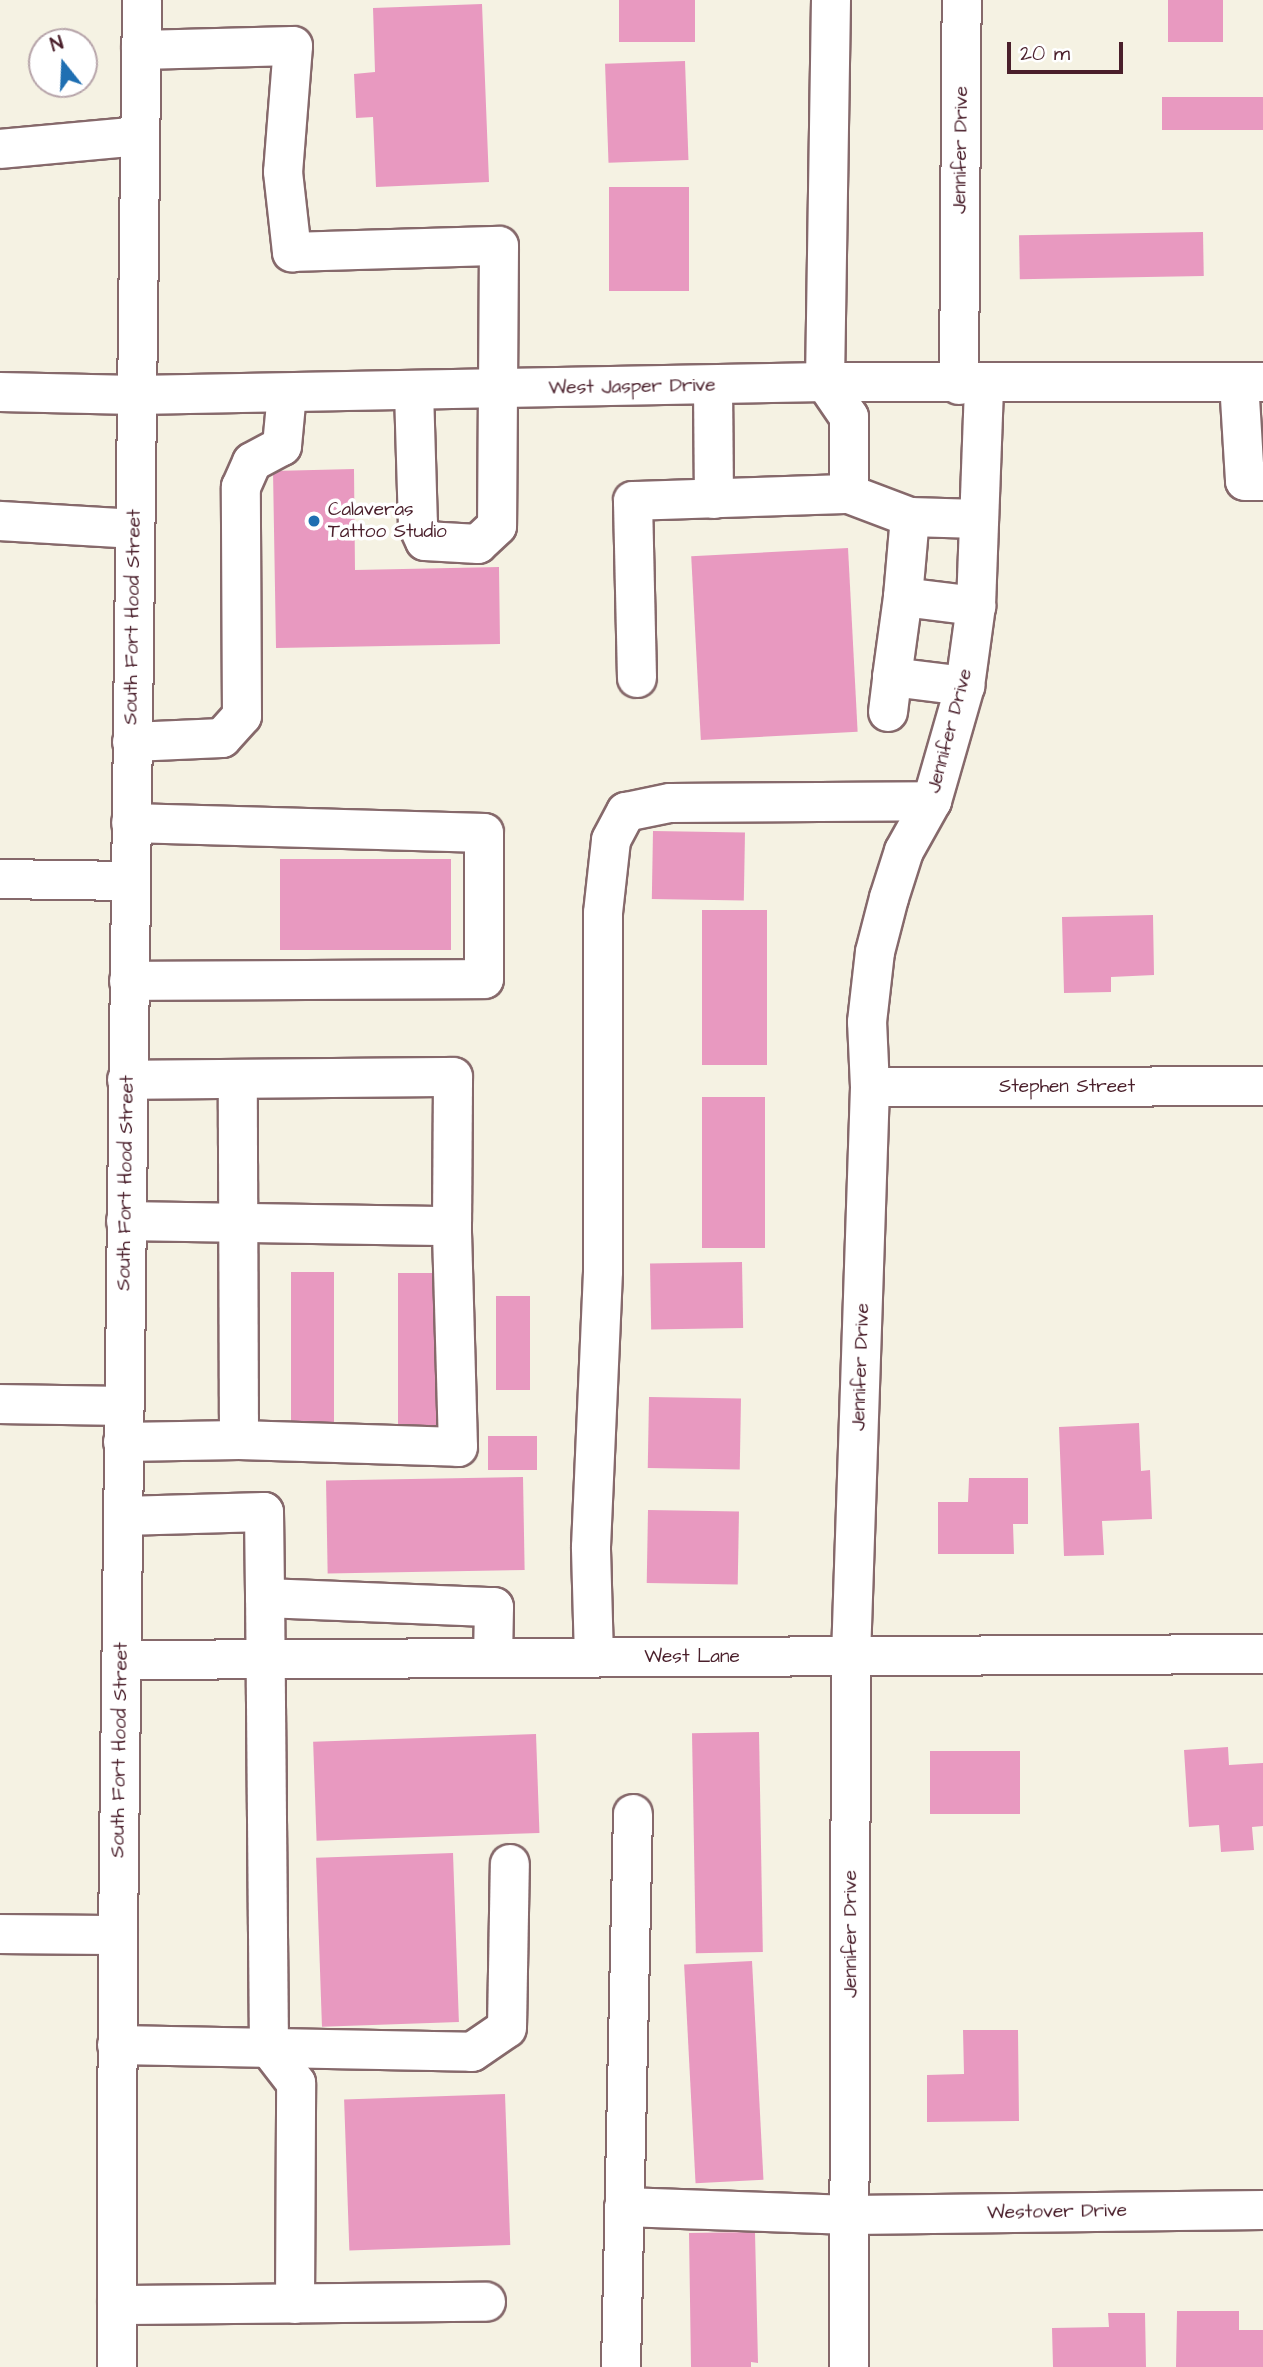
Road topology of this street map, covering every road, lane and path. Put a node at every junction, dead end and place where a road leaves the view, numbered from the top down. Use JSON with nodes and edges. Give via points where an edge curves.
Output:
{"nodes":[{"id":1,"x":142,"y":0,"type":"edge"},
{"id":2,"x":831,"y":0,"type":"edge"},
{"id":3,"x":962,"y":0,"type":"edge"},
{"id":4,"x":141,"y":50,"type":"junction"},
{"id":5,"x":139,"y":136,"type":"junction"},
{"id":6,"x":0,"y":149,"type":"edge"},
{"id":7,"x":825,"y":382,"type":"junction"},
{"id":8,"x":1251,"y":382,"type":"edge"},
{"id":9,"x":971,"y":385,"type":"junction"},
{"id":10,"x":713,"y":387,"type":"junction"},
{"id":11,"x":501,"y":390,"type":"junction"},
{"id":12,"x":414,"y":391,"type":"junction"},
{"id":13,"x":0,"y":392,"type":"edge"},
{"id":14,"x":287,"y":393,"type":"junction"},
{"id":15,"x":136,"y":395,"type":"junction"},
{"id":16,"x":1263,"y":481,"type":"edge"},
{"id":17,"x":849,"y":494,"type":"junction"},
{"id":18,"x":714,"y":499,"type":"junction"},
{"id":19,"x":910,"y":517,"type":"junction"},
{"id":20,"x":979,"y":519,"type":"junction"},
{"id":21,"x":0,"y":521,"type":"edge"},
{"id":22,"x":134,"y":529,"type":"junction"},
{"id":23,"x":903,"y":597,"type":"junction"},
{"id":24,"x":976,"y":606,"type":"junction"},
{"id":25,"x":637,"y":678,"type":"dead end"},
{"id":26,"x":965,"y":687,"type":"junction"},
{"id":27,"x":132,"y":742,"type":"junction"},
{"id":28,"x":932,"y":801,"type":"junction"},
{"id":29,"x":131,"y":823,"type":"junction"},
{"id":30,"x":0,"y":879,"type":"edge"},
{"id":31,"x":130,"y":881,"type":"junction"},
{"id":32,"x":129,"y":981,"type":"junction"},
{"id":33,"x":238,"y":1079,"type":"junction"},
{"id":34,"x":127,"y":1080,"type":"junction"},
{"id":35,"x":1263,"y":1086,"type":"edge"},
{"id":36,"x":870,"y":1087,"type":"junction"},
{"id":37,"x":125,"y":1221,"type":"junction"},
{"id":38,"x":239,"y":1223,"type":"junction"},
{"id":39,"x":452,"y":1226,"type":"junction"},
{"id":40,"x":0,"y":1404,"type":"edge"},
{"id":41,"x":123,"y":1424,"type":"junction"},
{"id":42,"x":239,"y":1440,"type":"junction"},
{"id":43,"x":122,"y":1516,"type":"junction"},
{"id":44,"x":265,"y":1598,"type":"junction"},
{"id":45,"x":1263,"y":1654,"type":"edge"},
{"id":46,"x":493,"y":1657,"type":"junction"},
{"id":47,"x":594,"y":1657,"type":"junction"},
{"id":48,"x":851,"y":1657,"type":"junction"},
{"id":49,"x":263,"y":1659,"type":"junction"},
{"id":50,"x":122,"y":1660,"type":"junction"},
{"id":51,"x":633,"y":1814,"type":"dead end"},
{"id":52,"x":510,"y":1864,"type":"dead end"},
{"id":53,"x":0,"y":1934,"type":"edge"},
{"id":54,"x":118,"y":1935,"type":"junction"},
{"id":55,"x":117,"y":2045,"type":"junction"},
{"id":56,"x":269,"y":2048,"type":"junction"},
{"id":57,"x":624,"y":2207,"type":"junction"},
{"id":58,"x":1263,"y":2210,"type":"edge"},
{"id":59,"x":851,"y":2215,"type":"junction"},
{"id":60,"x":486,"y":2302,"type":"dead end"},
{"id":61,"x":295,"y":2304,"type":"junction"},
{"id":62,"x":117,"y":2305,"type":"junction"},
{"id":63,"x":117,"y":2367,"type":"edge"},
{"id":64,"x":621,"y":2367,"type":"edge"},
{"id":65,"x":849,"y":2367,"type":"edge"}],
"edges":[{"from":1,"to":4,"type":"main road","name":"South Fort Hood Street"},
{"from":2,"to":7,"type":"main road"},
{"from":3,"to":9,"type":"main road","name":"Jennifer Drive"},
{"from":4,"to":5,"type":"main road","name":"South Fort Hood Street"},
{"from":4,"to":11,"type":"main road","via":[[293,46],[283,172],[292,252],[499,246]]},
{"from":5,"to":6,"type":"main road"},
{"from":5,"to":15,"type":"main road","name":"South Fort Hood Street"},
{"from":7,"to":9,"type":"main road","name":"West Jasper Drive"},
{"from":7,"to":10,"type":"main road","name":"West Jasper Drive"},
{"from":7,"to":17,"type":"main road","via":[[849,417]]},
{"from":8,"to":9,"type":"main road","name":"West Jasper Drive"},
{"from":8,"to":16,"type":"main road","via":[[1245,481]]},
{"from":9,"to":20,"type":"main road","name":"Jennifer Drive"},
{"from":10,"to":11,"type":"main road","name":"West Jasper Drive"},
{"from":10,"to":18,"type":"main road"},
{"from":11,"to":12,"type":"main road","name":"West Jasper Drive"},
{"from":11,"to":12,"type":"main road","via":[[497,526],[478,544],[425,541],[418,526]]},
{"from":12,"to":14,"type":"main road","name":"West Jasper Drive"},
{"from":13,"to":15,"type":"main road","name":"West Jasper Drive"},
{"from":14,"to":15,"type":"main road","name":"West Jasper Drive"},
{"from":14,"to":27,"type":"main road","via":[[282,446],[252,462],[241,487],[242,716],[222,738]]},
{"from":15,"to":22,"type":"main road","name":"South Fort Hood Street"},
{"from":17,"to":18,"type":"main road"},
{"from":17,"to":19,"type":"main road"},
{"from":18,"to":25,"type":"main road","via":[[633,501]]},
{"from":19,"to":20,"type":"main road"},
{"from":19,"to":23,"type":"main road"},
{"from":20,"to":24,"type":"main road","name":"Jennifer Drive"},
{"from":21,"to":22,"type":"main road"},
{"from":22,"to":27,"type":"main road","name":"South Fort Hood Street"},
{"from":23,"to":24,"type":"main road"},
{"from":23,"to":26,"type":"main road","via":[[890,694]]},
{"from":24,"to":26,"type":"main road","name":"Jennifer Drive"},
{"from":26,"to":28,"type":"main road","name":"Jennifer Drive"},
{"from":27,"to":29,"type":"main road","name":"South Fort Hood Street"},
{"from":28,"to":36,"type":"main road","name":"Jennifer Drive","via":[[904,851],[875,952],[867,1022]]},
{"from":28,"to":47,"type":"main road","via":[[670,803],[626,812],[611,840],[603,913],[603,1270],[591,1547]]},
{"from":29,"to":31,"type":"main road","name":"South Fort Hood Street"},
{"from":29,"to":32,"type":"main road","via":[[484,833],[484,979]]},
{"from":30,"to":31,"type":"main road"},
{"from":31,"to":32,"type":"main road","name":"South Fort Hood Street"},
{"from":32,"to":34,"type":"main road","name":"South Fort Hood Street"},
{"from":33,"to":34,"type":"main road"},
{"from":33,"to":38,"type":"main road"},
{"from":33,"to":39,"type":"main road","via":[[453,1077]]},
{"from":34,"to":37,"type":"main road","name":"South Fort Hood Street"},
{"from":35,"to":36,"type":"main road","name":"Stephen Street"},
{"from":36,"to":48,"type":"main road","name":"Jennifer Drive"},
{"from":37,"to":38,"type":"main road"},
{"from":37,"to":41,"type":"main road","name":"South Fort Hood Street"},
{"from":38,"to":39,"type":"main road"},
{"from":38,"to":42,"type":"main road"},
{"from":39,"to":42,"type":"main road","via":[[458,1447]]},
{"from":40,"to":41,"type":"main road"},
{"from":41,"to":42,"type":"main road"},
{"from":41,"to":43,"type":"main road","name":"South Fort Hood Street"},
{"from":43,"to":44,"type":"main road","via":[[264,1512]]},
{"from":43,"to":50,"type":"main road","name":"South Fort Hood Street"},
{"from":44,"to":46,"type":"main road","via":[[494,1607]]},
{"from":44,"to":49,"type":"main road"},
{"from":45,"to":48,"type":"main road","name":"West Lane"},
{"from":46,"to":47,"type":"main road","name":"West Lane"},
{"from":46,"to":49,"type":"main road","name":"West Lane"},
{"from":47,"to":48,"type":"main road","name":"West Lane"},
{"from":48,"to":59,"type":"main road","name":"Jennifer Drive"},
{"from":49,"to":50,"type":"main road","name":"West Lane"},
{"from":49,"to":56,"type":"main road"},
{"from":50,"to":54,"type":"main road","name":"South Fort Hood Street"},
{"from":51,"to":57,"type":"main road"},
{"from":52,"to":56,"type":"main road","via":[[507,2028],[472,2052]]},
{"from":53,"to":54,"type":"main road"},
{"from":54,"to":55,"type":"main road","name":"South Fort Hood Street"},
{"from":55,"to":56,"type":"main road"},
{"from":55,"to":62,"type":"main road","name":"South Fort Hood Street"},
{"from":56,"to":61,"type":"main road","via":[[296,2083]]},
{"from":57,"to":59,"type":"main road","name":"Westover Drive"},
{"from":57,"to":64,"type":"main road"},
{"from":58,"to":59,"type":"main road","name":"Westover Drive"},
{"from":59,"to":65,"type":"main road","name":"Jennifer Drive"},
{"from":60,"to":61,"type":"main road"},
{"from":61,"to":62,"type":"main road"},
{"from":62,"to":63,"type":"main road","name":"South Fort Hood Street"}]}
